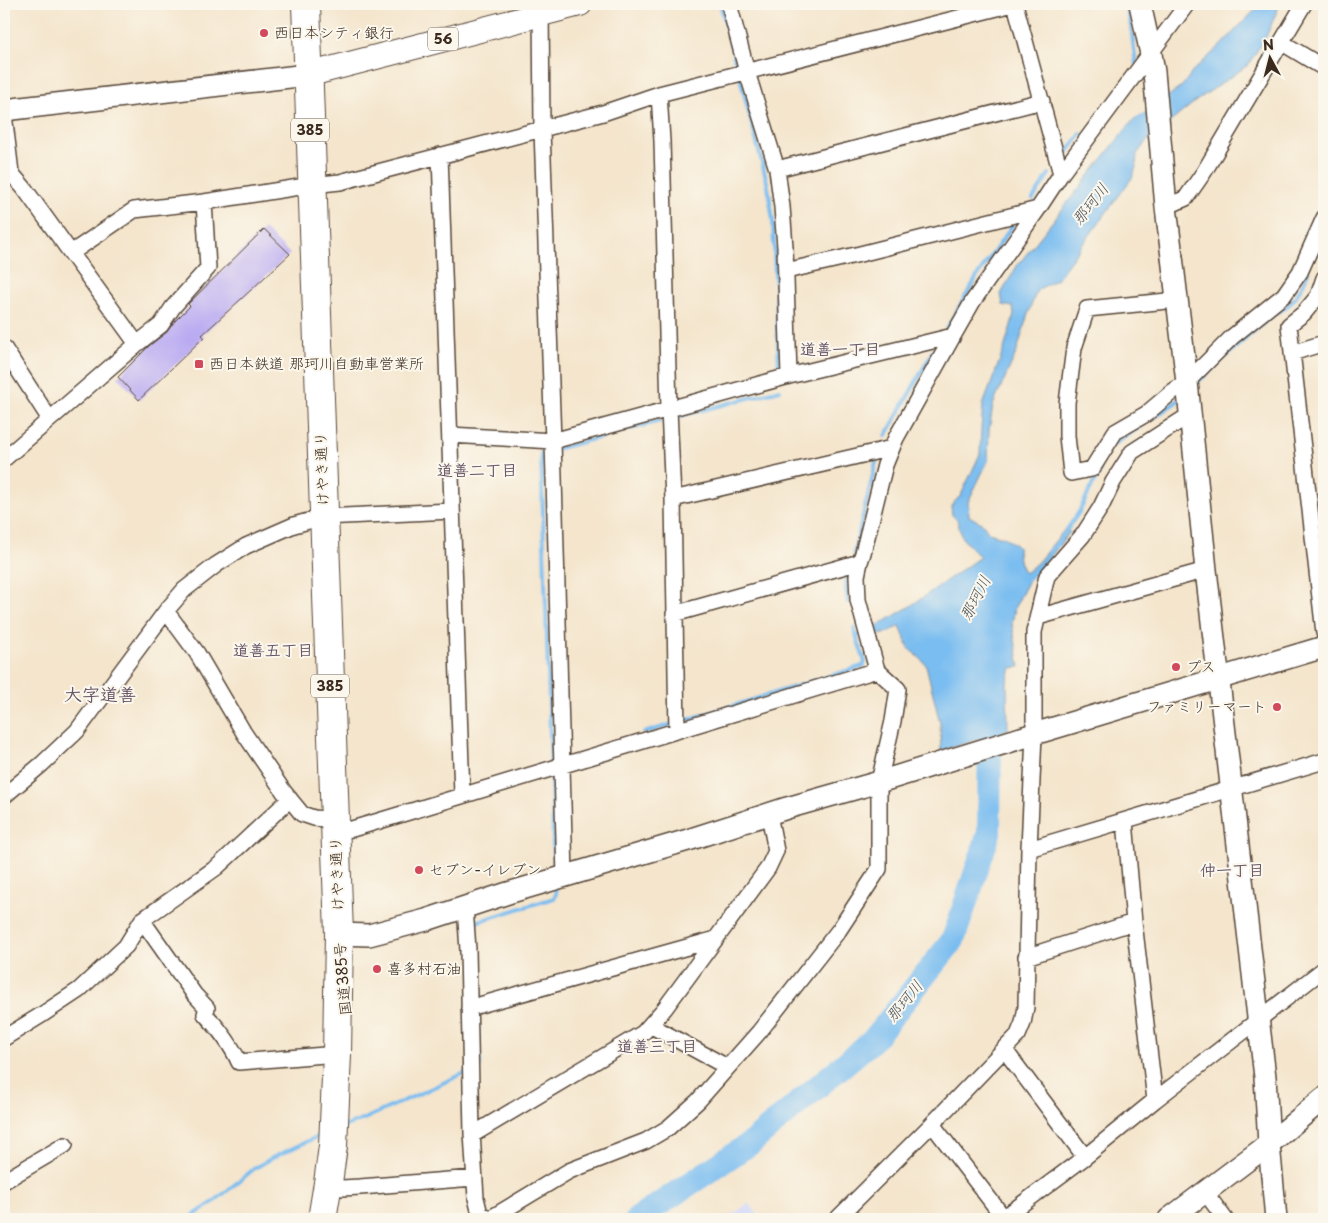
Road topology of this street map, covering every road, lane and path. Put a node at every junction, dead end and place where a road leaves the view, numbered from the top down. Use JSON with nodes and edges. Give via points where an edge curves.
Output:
{"nodes":[{"id":1,"x":306,"y":4,"type":"edge"},
{"id":2,"x":580,"y":4,"type":"edge"},
{"id":3,"x":729,"y":4,"type":"edge"},
{"id":4,"x":1014,"y":4,"type":"edge"},
{"id":5,"x":1140,"y":4,"type":"edge"},
{"id":6,"x":1187,"y":4,"type":"edge"},
{"id":7,"x":1304,"y":4,"type":"edge"},
{"id":8,"x":541,"y":9,"type":"edge"},
{"id":9,"x":1281,"y":42,"type":"junction"},
{"id":10,"x":1152,"y":63,"type":"junction"},
{"id":11,"x":1324,"y":68,"type":"edge"},
{"id":12,"x":747,"y":72,"type":"junction"},
{"id":13,"x":307,"y":75,"type":"junction"},
{"id":14,"x":660,"y":94,"type":"junction"},
{"id":15,"x":1042,"y":101,"type":"junction"},
{"id":16,"x":4,"y":112,"type":"edge"},
{"id":17,"x":542,"y":130,"type":"junction"},
{"id":18,"x":440,"y":155,"type":"junction"},
{"id":19,"x":777,"y":169,"type":"junction"},
{"id":20,"x":1061,"y":174,"type":"junction"},
{"id":21,"x":7,"y":176,"type":"edge"},
{"id":22,"x":312,"y":185,"type":"junction"},
{"id":23,"x":1166,"y":200,"type":"junction"},
{"id":24,"x":204,"y":202,"type":"junction"},
{"id":25,"x":1038,"y":209,"type":"junction"},
{"id":26,"x":1324,"y":218,"type":"edge"},
{"id":27,"x":1320,"y":238,"type":"edge"},
{"id":28,"x":71,"y":253,"type":"junction"},
{"id":29,"x":786,"y":271,"type":"junction"},
{"id":30,"x":1324,"y":278,"type":"edge"},
{"id":31,"x":1177,"y":300,"type":"junction"},
{"id":32,"x":952,"y":336,"type":"junction"},
{"id":33,"x":1324,"y":343,"type":"edge"},
{"id":34,"x":137,"y":344,"type":"junction"},
{"id":35,"x":4,"y":348,"type":"edge"},
{"id":36,"x":1292,"y":353,"type":"junction"},
{"id":37,"x":788,"y":376,"type":"junction"},
{"id":38,"x":1189,"y":395,"type":"junction"},
{"id":39,"x":669,"y":409,"type":"junction"},
{"id":40,"x":49,"y":418,"type":"junction"},
{"id":41,"x":450,"y":435,"type":"junction"},
{"id":42,"x":553,"y":441,"type":"junction"},
{"id":43,"x":892,"y":448,"type":"junction"},
{"id":44,"x":4,"y":459,"type":"edge"},
{"id":45,"x":673,"y":499,"type":"junction"},
{"id":46,"x":452,"y":511,"type":"junction"},
{"id":47,"x":323,"y":517,"type":"junction"},
{"id":48,"x":1319,"y":538,"type":"edge"},
{"id":49,"x":860,"y":562,"type":"junction"},
{"id":50,"x":1206,"y":570,"type":"junction"},
{"id":51,"x":166,"y":611,"type":"junction"},
{"id":52,"x":674,"y":614,"type":"junction"},
{"id":53,"x":1038,"y":617,"type":"junction"},
{"id":54,"x":1324,"y":632,"type":"edge"},
{"id":55,"x":1324,"y":647,"type":"edge"},
{"id":56,"x":878,"y":670,"type":"junction"},
{"id":57,"x":1219,"y":678,"type":"junction"},
{"id":58,"x":677,"y":731,"type":"junction"},
{"id":59,"x":1029,"y":736,"type":"junction"},
{"id":60,"x":1324,"y":761,"type":"edge"},
{"id":61,"x":562,"y":766,"type":"junction"},
{"id":62,"x":883,"y":780,"type":"junction"},
{"id":63,"x":1232,"y":788,"type":"junction"},
{"id":64,"x":462,"y":795,"type":"junction"},
{"id":65,"x":4,"y":796,"type":"edge"},
{"id":66,"x":290,"y":799,"type":"junction"},
{"id":67,"x":768,"y":814,"type":"junction"},
{"id":68,"x":1125,"y":821,"type":"junction"},
{"id":69,"x":335,"y":826,"type":"junction"},
{"id":70,"x":1029,"y":849,"type":"junction"},
{"id":71,"x":565,"y":876,"type":"junction"},
{"id":72,"x":465,"y":907,"type":"junction"},
{"id":73,"x":142,"y":920,"type":"junction"},
{"id":74,"x":1134,"y":922,"type":"junction"},
{"id":75,"x":339,"y":934,"type":"junction"},
{"id":76,"x":716,"y":939,"type":"junction"},
{"id":77,"x":1026,"y":957,"type":"junction"},
{"id":78,"x":1324,"y":970,"type":"edge"},
{"id":79,"x":469,"y":1008,"type":"junction"},
{"id":80,"x":1258,"y":1021,"type":"junction"},
{"id":81,"x":650,"y":1025,"type":"junction"},
{"id":82,"x":4,"y":1038,"type":"edge"},
{"id":83,"x":1004,"y":1050,"type":"junction"},
{"id":84,"x":336,"y":1054,"type":"junction"},
{"id":85,"x":727,"y":1067,"type":"junction"},
{"id":86,"x":1324,"y":1098,"type":"edge"},
{"id":87,"x":1155,"y":1100,"type":"junction"},
{"id":88,"x":932,"y":1124,"type":"junction"},
{"id":89,"x":472,"y":1135,"type":"junction"},
{"id":90,"x":1269,"y":1144,"type":"junction"},
{"id":91,"x":65,"y":1145,"type":"dead end"},
{"id":92,"x":1085,"y":1157,"type":"junction"},
{"id":93,"x":474,"y":1178,"type":"junction"},
{"id":94,"x":4,"y":1181,"type":"edge"},
{"id":95,"x":335,"y":1186,"type":"junction"},
{"id":96,"x":1205,"y":1192,"type":"junction"},
{"id":97,"x":1003,"y":1218,"type":"edge"},
{"id":98,"x":322,"y":1219,"type":"edge"},
{"id":99,"x":337,"y":1219,"type":"edge"},
{"id":100,"x":838,"y":1219,"type":"edge"},
{"id":101,"x":1169,"y":1219,"type":"edge"},
{"id":102,"x":1225,"y":1219,"type":"edge"},
{"id":103,"x":1276,"y":1219,"type":"edge"}],
"edges":[{"from":1,"to":13,"type":"highway","name":"けやき通り","number":"385"},
{"from":2,"to":8,"type":"main road","number":"56"},
{"from":3,"to":12,"type":"street"},
{"from":4,"to":12,"type":"street"},
{"from":4,"to":15,"type":"street"},
{"from":5,"to":10,"type":"street"},
{"from":6,"to":10,"type":"street"},
{"from":7,"to":9,"type":"street"},
{"from":8,"to":13,"type":"main road","number":"56"},
{"from":8,"to":17,"type":"street"},
{"from":9,"to":11,"type":"street"},
{"from":9,"to":23,"type":"street","via":[[1186,198]]},
{"from":10,"to":20,"type":"street"},
{"from":10,"to":23,"type":"street"},
{"from":12,"to":14,"type":"street"},
{"from":12,"to":19,"type":"street"},
{"from":13,"to":16,"type":"street"},
{"from":13,"to":22,"type":"highway","name":"けやき通り","number":"385"},
{"from":14,"to":17,"type":"street"},
{"from":14,"to":39,"type":"street"},
{"from":15,"to":19,"type":"street"},
{"from":15,"to":20,"type":"street"},
{"from":16,"to":21,"type":"street"},
{"from":17,"to":18,"type":"street"},
{"from":17,"to":42,"type":"street"},
{"from":18,"to":22,"type":"street","via":[[340,182]]},
{"from":18,"to":41,"type":"street"},
{"from":19,"to":29,"type":"street"},
{"from":20,"to":25,"type":"street"},
{"from":21,"to":28,"type":"street","via":[[24,188]]},
{"from":22,"to":24,"type":"street"},
{"from":22,"to":47,"type":"highway","name":"けやき通り","number":"385"},
{"from":23,"to":31,"type":"street"},
{"from":24,"to":28,"type":"street","via":[[134,210]]},
{"from":24,"to":34,"type":"street","via":[[208,268],[161,325]]},
{"from":25,"to":29,"type":"street"},
{"from":25,"to":32,"type":"street"},
{"from":26,"to":27,"type":"street"},
{"from":27,"to":38,"type":"street","via":[[1284,295],[1232,337]]},
{"from":28,"to":34,"type":"street"},
{"from":29,"to":37,"type":"street"},
{"from":30,"to":36,"type":"street","via":[[1318,296],[1289,325]]},
{"from":31,"to":38,"type":"street"},
{"from":31,"to":38,"type":"street","via":[[1087,309],[1074,348],[1067,403],[1071,474],[1092,469],[1115,432],[1146,414],[1172,392]]},
{"from":32,"to":37,"type":"street"},
{"from":32,"to":43,"type":"street"},
{"from":33,"to":36,"type":"street"},
{"from":34,"to":40,"type":"street"},
{"from":35,"to":40,"type":"street"},
{"from":36,"to":48,"type":"street"},
{"from":37,"to":39,"type":"street"},
{"from":38,"to":50,"type":"street"},
{"from":38,"to":53,"type":"street","via":[[1132,452],[1083,535],[1046,576]]},
{"from":39,"to":42,"type":"street"},
{"from":39,"to":45,"type":"street"},
{"from":40,"to":44,"type":"street"},
{"from":41,"to":42,"type":"street"},
{"from":41,"to":46,"type":"street"},
{"from":42,"to":61,"type":"street"},
{"from":43,"to":45,"type":"street"},
{"from":43,"to":49,"type":"street"},
{"from":45,"to":52,"type":"street"},
{"from":46,"to":47,"type":"street"},
{"from":46,"to":64,"type":"street"},
{"from":47,"to":51,"type":"street","via":[[294,525],[246,546],[211,568],[184,590]]},
{"from":47,"to":69,"type":"highway","name":"けやき通り","number":"385"},
{"from":48,"to":54,"type":"street"},
{"from":49,"to":52,"type":"street"},
{"from":49,"to":56,"type":"street","via":[[858,600]]},
{"from":50,"to":53,"type":"street"},
{"from":50,"to":57,"type":"street"},
{"from":51,"to":65,"type":"street","via":[[77,732]]},
{"from":51,"to":66,"type":"street","via":[[197,653],[244,733]]},
{"from":52,"to":58,"type":"street"},
{"from":53,"to":59,"type":"street","via":[[1034,632]]},
{"from":55,"to":57,"type":"street"},
{"from":56,"to":58,"type":"street"},
{"from":56,"to":62,"type":"street","via":[[898,689]]},
{"from":57,"to":59,"type":"street"},
{"from":57,"to":63,"type":"street"},
{"from":58,"to":61,"type":"street"},
{"from":59,"to":62,"type":"street"},
{"from":59,"to":70,"type":"street"},
{"from":60,"to":63,"type":"street"},
{"from":61,"to":64,"type":"street"},
{"from":61,"to":71,"type":"street"},
{"from":62,"to":67,"type":"street"},
{"from":62,"to":85,"type":"street","via":[[879,869],[834,937]]},
{"from":63,"to":68,"type":"street"},
{"from":63,"to":80,"type":"street"},
{"from":64,"to":69,"type":"street","via":[[352,829]]},
{"from":66,"to":69,"type":"street","via":[[302,814]]},
{"from":66,"to":73,"type":"street","via":[[217,866]]},
{"from":67,"to":71,"type":"street"},
{"from":67,"to":76,"type":"street","via":[[776,851],[768,868]]},
{"from":68,"to":70,"type":"street"},
{"from":68,"to":74,"type":"street"},
{"from":69,"to":75,"type":"highway","name":"けやき通り","number":"385"},
{"from":70,"to":77,"type":"street"},
{"from":71,"to":72,"type":"street"},
{"from":72,"to":75,"type":"street","via":[[369,935]]},
{"from":72,"to":79,"type":"street"},
{"from":73,"to":82,"type":"street","via":[[126,946],[79,990]]},
{"from":73,"to":84,"type":"street","via":[[207,1008],[205,1014],[231,1046],[239,1062]]},
{"from":74,"to":77,"type":"street"},
{"from":74,"to":87,"type":"street"},
{"from":75,"to":84,"type":"highway","name":"国道385号","number":"385"},
{"from":75,"to":95,"type":"highway","name":"国道385号","number":"385","via":[[349,1052],[348,1106]]},
{"from":76,"to":79,"type":"street"},
{"from":76,"to":81,"type":"street"},
{"from":77,"to":83,"type":"street","via":[[1023,1023],[1018,1035]]},
{"from":78,"to":80,"type":"street"},
{"from":79,"to":89,"type":"street"},
{"from":80,"to":87,"type":"street"},
{"from":80,"to":90,"type":"street"},
{"from":81,"to":85,"type":"street"},
{"from":81,"to":89,"type":"street","via":[[643,1033]]},
{"from":83,"to":88,"type":"street"},
{"from":83,"to":92,"type":"street"},
{"from":84,"to":95,"type":"highway","name":"国道385号","number":"385"},
{"from":85,"to":93,"type":"street","via":[[698,1101],[668,1128],[646,1141],[570,1171],[491,1218],[480,1214]]},
{"from":86,"to":90,"type":"street"},
{"from":87,"to":92,"type":"street"},
{"from":88,"to":97,"type":"street"},
{"from":88,"to":100,"type":"street"},
{"from":89,"to":93,"type":"street"},
{"from":90,"to":96,"type":"street"},
{"from":90,"to":103,"type":"street"},
{"from":91,"to":94,"type":"street"},
{"from":92,"to":97,"type":"street"},
{"from":93,"to":95,"type":"street"},
{"from":95,"to":98,"type":"highway","name":"国道385号","number":"385"},
{"from":95,"to":99,"type":"highway","name":"国道385号","number":"385"},
{"from":96,"to":101,"type":"street"},
{"from":96,"to":102,"type":"street"}]}
